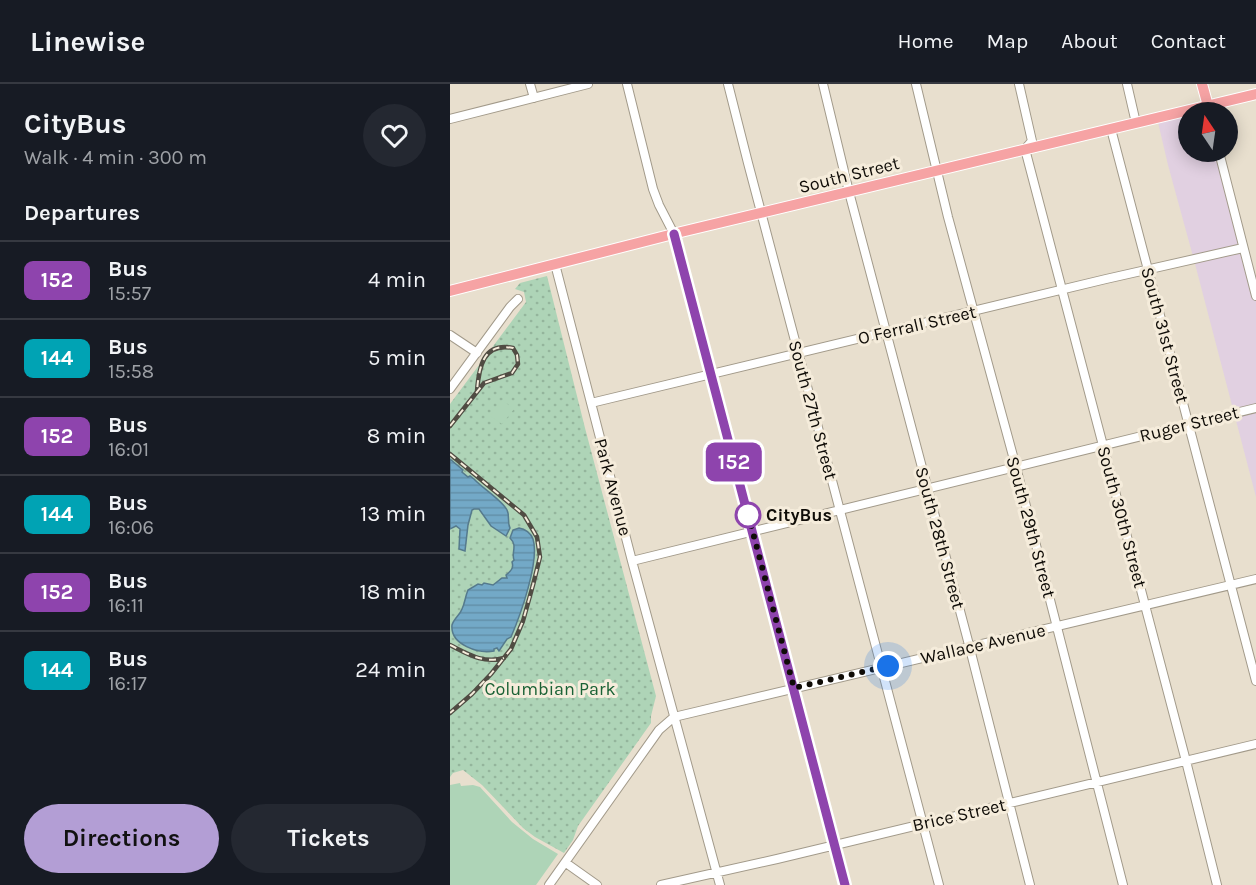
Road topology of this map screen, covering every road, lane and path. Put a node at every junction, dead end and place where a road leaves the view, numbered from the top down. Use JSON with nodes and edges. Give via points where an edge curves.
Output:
{"nodes":[{"id":1,"x":530,"y":84,"type":"edge"},
{"id":2,"x":588,"y":84,"type":"edge"},
{"id":3,"x":627,"y":84,"type":"edge"},
{"id":4,"x":729,"y":84,"type":"edge"},
{"id":5,"x":823,"y":84,"type":"edge"},
{"id":6,"x":916,"y":84,"type":"edge"},
{"id":7,"x":1019,"y":84,"type":"edge"},
{"id":8,"x":1127,"y":84,"type":"edge"},
{"id":9,"x":1202,"y":84,"type":"edge"},
{"id":10,"x":1256,"y":94,"type":"edge"},
{"id":11,"x":534,"y":98,"type":"junction"},
{"id":12,"x":1206,"y":102,"type":"edge"},
{"id":13,"x":1230,"y":102,"type":"edge"},
{"id":14,"x":1178,"y":115,"type":"edge"},
{"id":15,"x":450,"y":119,"type":"edge"},
{"id":16,"x":1136,"y":123,"type":"junction"},
{"id":17,"x":1111,"y":129,"type":"junction"},
{"id":18,"x":1025,"y":149,"type":"junction"},
{"id":19,"x":1222,"y":162,"type":"edge"},
{"id":20,"x":937,"y":171,"type":"junction"},
{"id":21,"x":849,"y":192,"type":"junction"},
{"id":22,"x":761,"y":213,"type":"junction"},
{"id":23,"x":674,"y":234,"type":"junction"},
{"id":24,"x":1243,"y":248,"type":"junction"},
{"id":25,"x":555,"y":264,"type":"junction"},
{"id":26,"x":1148,"y":270,"type":"junction"},
{"id":27,"x":1062,"y":290,"type":"junction"},
{"id":28,"x":450,"y":291,"type":"edge"},
{"id":29,"x":1256,"y":296,"type":"edge"},
{"id":30,"x":518,"y":299,"type":"dead end"},
{"id":31,"x":973,"y":311,"type":"junction"},
{"id":32,"x":886,"y":332,"type":"junction"},
{"id":33,"x":450,"y":335,"type":"edge"},
{"id":34,"x":477,"y":353,"type":"junction"},
{"id":35,"x":798,"y":353,"type":"junction"},
{"id":36,"x":710,"y":374,"type":"junction"},
{"id":37,"x":450,"y":389,"type":"edge"},
{"id":38,"x":591,"y":403,"type":"junction"},
{"id":39,"x":1256,"y":408,"type":"edge"},
{"id":40,"x":1189,"y":424,"type":"junction"},
{"id":41,"x":1104,"y":445,"type":"junction"},
{"id":42,"x":1016,"y":467,"type":"junction"},
{"id":43,"x":927,"y":488,"type":"junction"},
{"id":44,"x":840,"y":510,"type":"junction"},
{"id":45,"x":752,"y":531,"type":"junction"},
{"id":46,"x":632,"y":561,"type":"junction"},
{"id":47,"x":1256,"y":579,"type":"edge"},
{"id":48,"x":1231,"y":585,"type":"junction"},
{"id":49,"x":1145,"y":605,"type":"junction"},
{"id":50,"x":1057,"y":626,"type":"junction"},
{"id":51,"x":969,"y":647,"type":"junction"},
{"id":52,"x":882,"y":668,"type":"junction"},
{"id":53,"x":1256,"y":681,"type":"edge"},
{"id":54,"x":794,"y":688,"type":"junction"},
{"id":55,"x":674,"y":713,"type":"junction"},
{"id":56,"x":1256,"y":744,"type":"edge"},
{"id":57,"x":1186,"y":761,"type":"junction"},
{"id":58,"x":1097,"y":782,"type":"junction"},
{"id":59,"x":1009,"y":803,"type":"junction"},
{"id":60,"x":923,"y":824,"type":"junction"},
{"id":61,"x":835,"y":845,"type":"junction"},
{"id":62,"x":566,"y":863,"type":"junction"},
{"id":63,"x":716,"y":872,"type":"junction"},
{"id":64,"x":549,"y":885,"type":"edge"},
{"id":65,"x":597,"y":885,"type":"edge"},
{"id":66,"x":661,"y":885,"type":"edge"},
{"id":67,"x":720,"y":885,"type":"edge"},
{"id":68,"x":845,"y":885,"type":"edge"},
{"id":69,"x":939,"y":885,"type":"edge"},
{"id":70,"x":1030,"y":885,"type":"edge"},
{"id":71,"x":1123,"y":885,"type":"edge"},
{"id":72,"x":1217,"y":885,"type":"edge"}],
"edges":[{"from":1,"to":11,"type":"street"},
{"from":2,"to":11,"type":"street"},
{"from":3,"to":23,"type":"street","via":[[653,189]]},
{"from":4,"to":22,"type":"street","name":"South 27th Street"},
{"from":5,"to":21,"type":"street","name":"South 28th Street"},
{"from":6,"to":20,"type":"street","name":"South 29th Street"},
{"from":7,"to":18,"type":"street","via":[[1032,141]]},
{"from":8,"to":16,"type":"street"},
{"from":9,"to":12,"type":"main road"},
{"from":10,"to":13,"type":"main road","name":"South Street"},
{"from":11,"to":15,"type":"street"},
{"from":14,"to":16,"type":"main road","name":"South Street"},
{"from":16,"to":17,"type":"main road","name":"South Street"},
{"from":17,"to":18,"type":"main road","name":"South Street"},
{"from":17,"to":26,"type":"street","name":"South 31st Street"},
{"from":18,"to":20,"type":"main road","name":"South Street"},
{"from":18,"to":27,"type":"street","name":"South 30th Street"},
{"from":19,"to":24,"type":"street"},
{"from":20,"to":21,"type":"main road","name":"South Street"},
{"from":20,"to":31,"type":"street","name":"South 29th Street"},
{"from":21,"to":22,"type":"main road","name":"South Street"},
{"from":21,"to":32,"type":"street","name":"South 28th Street"},
{"from":22,"to":23,"type":"main road","name":"South Street"},
{"from":22,"to":35,"type":"street","name":"South 27th Street"},
{"from":23,"to":25,"type":"main road","name":"South Street"},
{"from":23,"to":36,"type":"street"},
{"from":24,"to":26,"type":"street","name":"O Ferrall Street"},
{"from":24,"to":29,"type":"street"},
{"from":25,"to":28,"type":"main road","name":"South Street"},
{"from":25,"to":38,"type":"street","name":"Park Avenue"},
{"from":26,"to":27,"type":"street","name":"O Ferrall Street"},
{"from":26,"to":40,"type":"street","name":"South 31st Street"},
{"from":27,"to":31,"type":"street","name":"O Ferrall Street"},
{"from":27,"to":41,"type":"street","name":"South 30th Street"},
{"from":30,"to":34,"type":"street"},
{"from":31,"to":32,"type":"street","name":"O Ferrall Street"},
{"from":31,"to":42,"type":"street","name":"South 29th Street"},
{"from":32,"to":35,"type":"street","name":"O Ferrall Street"},
{"from":32,"to":43,"type":"street","name":"South 28th Street"},
{"from":33,"to":34,"type":"street"},
{"from":34,"to":37,"type":"street"},
{"from":35,"to":36,"type":"street","name":"O Ferrall Street"},
{"from":35,"to":44,"type":"street","name":"South 27th Street"},
{"from":36,"to":38,"type":"street","name":"O Ferrall Street"},
{"from":36,"to":45,"type":"street"},
{"from":38,"to":46,"type":"street","name":"Park Avenue"},
{"from":39,"to":40,"type":"street","name":"Ruger Street"},
{"from":40,"to":41,"type":"street","name":"Ruger Street"},
{"from":40,"to":48,"type":"street","name":"South 31st Street"},
{"from":41,"to":42,"type":"street","name":"Ruger Street"},
{"from":41,"to":49,"type":"street","name":"South 30th Street"},
{"from":42,"to":43,"type":"street","name":"Ruger Street"},
{"from":42,"to":50,"type":"street","name":"South 29th Street"},
{"from":43,"to":44,"type":"street","name":"Ruger Street"},
{"from":43,"to":51,"type":"street","name":"South 28th Street"},
{"from":44,"to":45,"type":"street","name":"Ruger Street"},
{"from":44,"to":52,"type":"street","name":"South 27th Street"},
{"from":45,"to":46,"type":"street","name":"Ruger Street"},
{"from":45,"to":54,"type":"street"},
{"from":46,"to":55,"type":"street","name":"Park Avenue"},
{"from":47,"to":48,"type":"street","name":"Wallace Avenue"},
{"from":48,"to":49,"type":"street","name":"Wallace Avenue"},
{"from":48,"to":53,"type":"street","name":"South 31st Street"},
{"from":49,"to":50,"type":"street","name":"Wallace Avenue"},
{"from":49,"to":57,"type":"street","name":"South 30th Street"},
{"from":50,"to":51,"type":"street","name":"Wallace Avenue"},
{"from":50,"to":58,"type":"street","name":"South 29th Street"},
{"from":51,"to":52,"type":"street","name":"Wallace Avenue"},
{"from":51,"to":59,"type":"street","name":"South 28th Street"},
{"from":52,"to":54,"type":"street","name":"Wallace Avenue"},
{"from":52,"to":60,"type":"street","name":"South 27th Street"},
{"from":54,"to":55,"type":"street","name":"Wallace Avenue"},
{"from":54,"to":61,"type":"street"},
{"from":55,"to":62,"type":"street"},
{"from":55,"to":63,"type":"street","name":"Park Avenue"},
{"from":56,"to":57,"type":"street","name":"Brice Street"},
{"from":57,"to":58,"type":"street","name":"Brice Street"},
{"from":57,"to":72,"type":"street","name":"South 30th Street"},
{"from":58,"to":59,"type":"street","name":"Brice Street"},
{"from":58,"to":71,"type":"street","name":"South 29th Street"},
{"from":59,"to":60,"type":"street","name":"Brice Street"},
{"from":59,"to":70,"type":"street","name":"South 28th Street"},
{"from":60,"to":61,"type":"street","name":"Brice Street"},
{"from":60,"to":69,"type":"street","name":"South 27th Street"},
{"from":61,"to":63,"type":"street","name":"Brice Street"},
{"from":61,"to":68,"type":"street"},
{"from":62,"to":64,"type":"street"},
{"from":62,"to":65,"type":"street"},
{"from":63,"to":66,"type":"street","name":"Brice Street"},
{"from":63,"to":67,"type":"street","name":"Park Avenue"}]}
